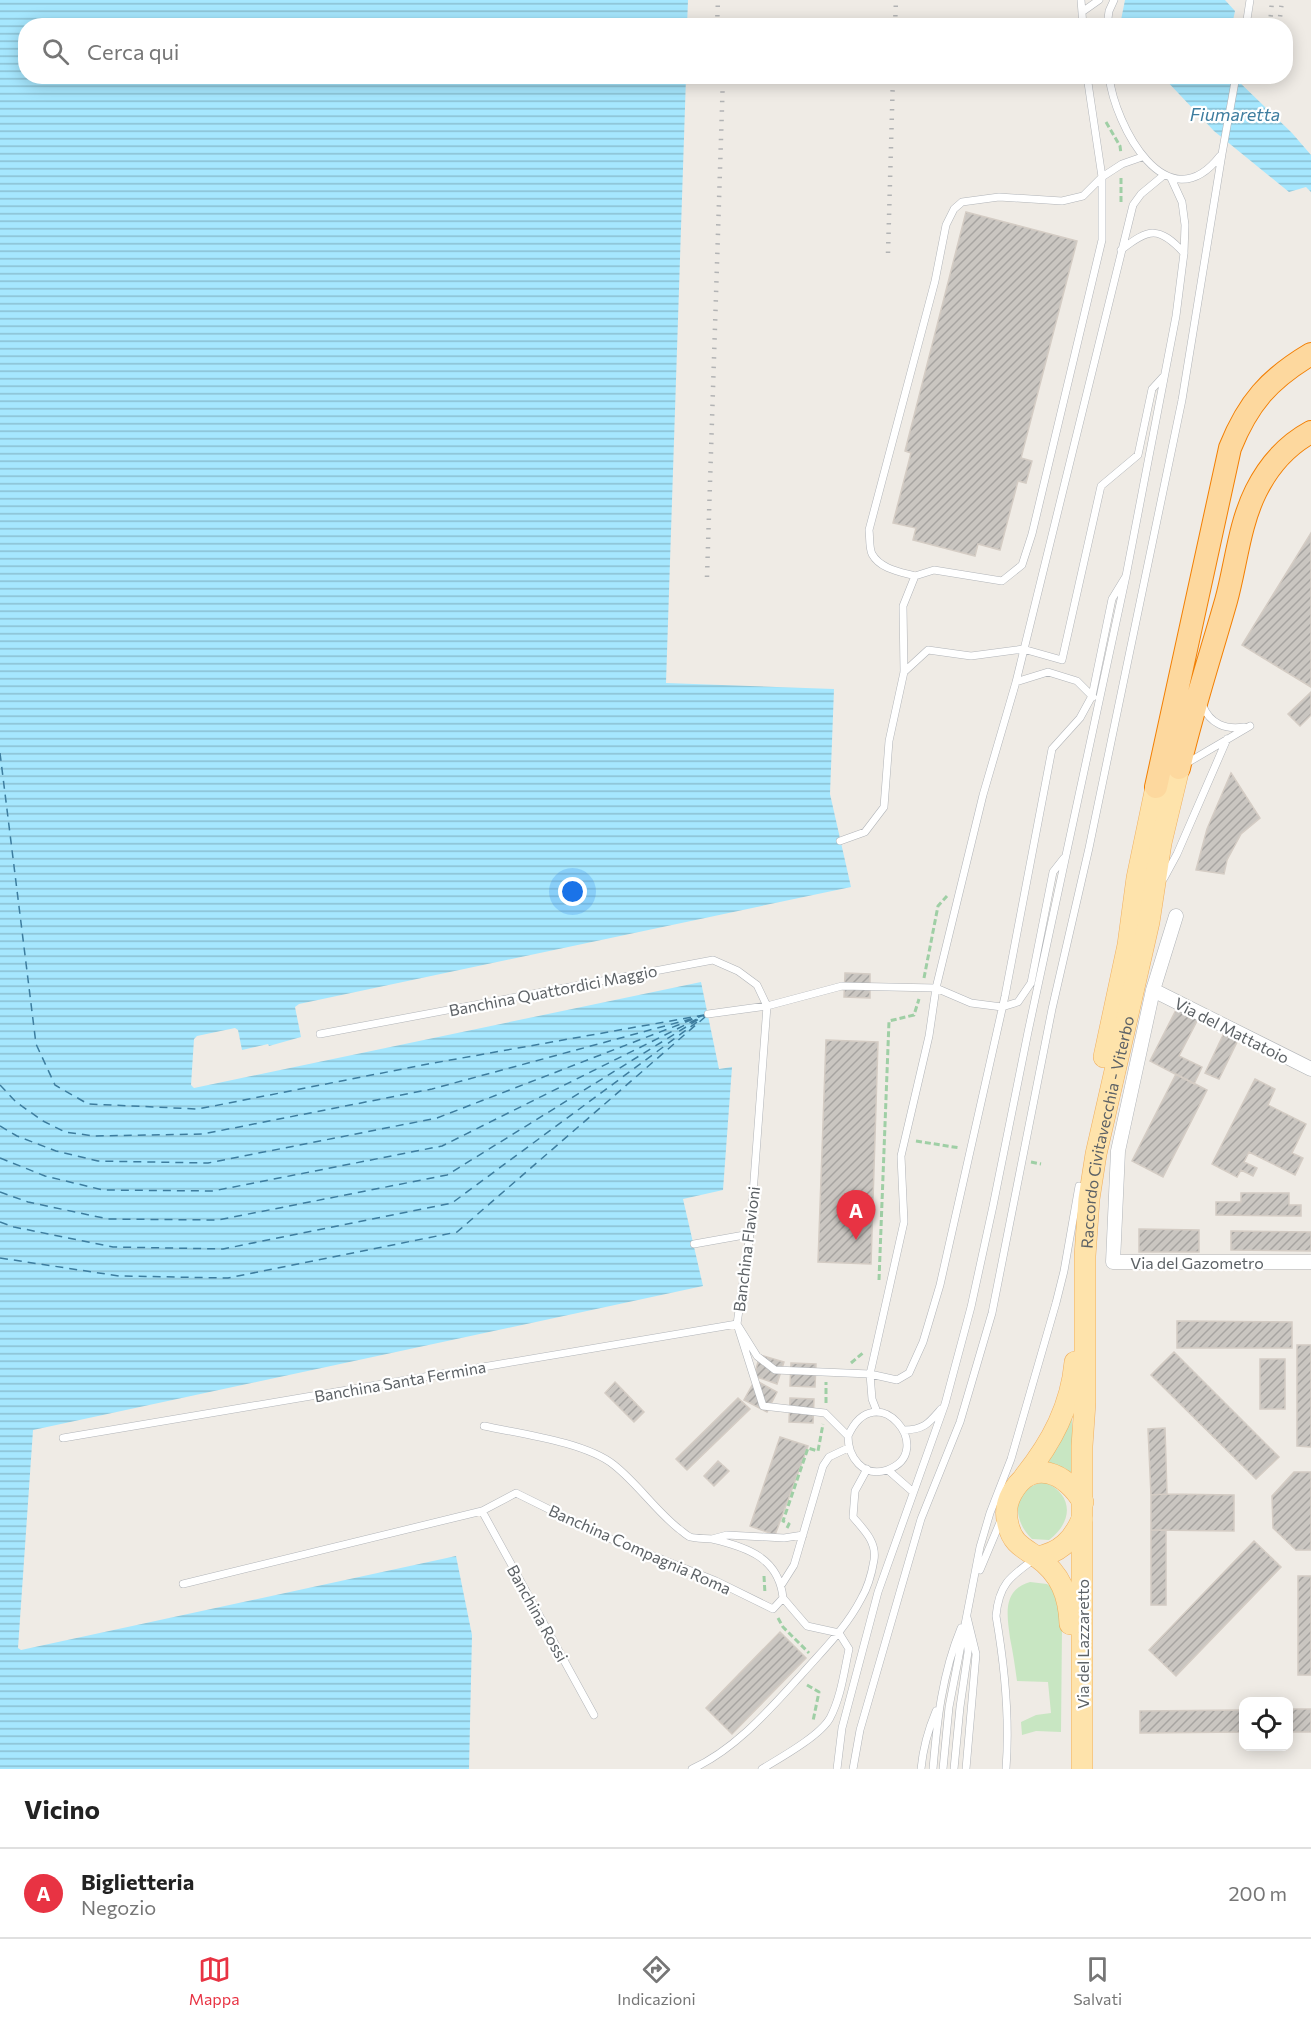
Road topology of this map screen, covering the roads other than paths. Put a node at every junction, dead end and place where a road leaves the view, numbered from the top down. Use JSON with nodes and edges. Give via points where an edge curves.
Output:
{"nodes":[{"id":1,"x":1081,"y":0,"type":"edge"},
{"id":2,"x":1099,"y":0,"type":"edge"},
{"id":3,"x":1114,"y":0,"type":"edge"},
{"id":4,"x":1250,"y":0,"type":"edge"},
{"id":5,"x":1082,"y":12,"type":"junction"},
{"id":6,"x":1082,"y":18,"type":"edge"},
{"id":7,"x":1108,"y":18,"type":"edge"},
{"id":8,"x":1247,"y":18,"type":"edge"},
{"id":9,"x":1088,"y":84,"type":"edge"},
{"id":10,"x":1110,"y":84,"type":"edge"},
{"id":11,"x":1235,"y":84,"type":"edge"},
{"id":12,"x":1222,"y":154,"type":"junction"},
{"id":13,"x":1142,"y":157,"type":"junction"},
{"id":14,"x":1102,"y":177,"type":"junction"},
{"id":15,"x":1168,"y":177,"type":"junction"},
{"id":16,"x":1121,"y":250,"type":"junction"},
{"id":17,"x":1184,"y":253,"type":"junction"},
{"id":18,"x":1311,"y":354,"type":"edge"},
{"id":19,"x":1165,"y":375,"type":"junction"},
{"id":20,"x":1311,"y":432,"type":"edge"},
{"id":21,"x":915,"y":576,"type":"junction"},
{"id":22,"x":1126,"y":576,"type":"junction"},
{"id":23,"x":1023,"y":649,"type":"junction"},
{"id":24,"x":904,"y":672,"type":"junction"},
{"id":25,"x":1016,"y":682,"type":"junction"},
{"id":26,"x":1198,"y":693,"type":"junction"},
{"id":27,"x":1092,"y":696,"type":"junction"},
{"id":28,"x":1098,"y":706,"type":"junction"},
{"id":29,"x":1227,"y":739,"type":"junction"},
{"id":30,"x":1179,"y":768,"type":"junction"},
{"id":31,"x":1156,"y":787,"type":"junction"},
{"id":32,"x":840,"y":841,"type":"dead end"},
{"id":33,"x":1065,"y":856,"type":"junction"},
{"id":34,"x":1153,"y":896,"type":"junction"},
{"id":35,"x":1176,"y":916,"type":"dead end"},
{"id":36,"x":936,"y":987,"type":"junction"},
{"id":37,"x":1153,"y":990,"type":"junction"},
{"id":38,"x":767,"y":1006,"type":"junction"},
{"id":39,"x":1002,"y":1007,"type":"junction"},
{"id":40,"x":708,"y":1014,"type":"dead end"},
{"id":41,"x":320,"y":1034,"type":"dead end"},
{"id":42,"x":1311,"y":1070,"type":"edge"},
{"id":43,"x":1078,"y":1186,"type":"junction"},
{"id":44,"x":750,"y":1234,"type":"junction"},
{"id":45,"x":694,"y":1244,"type":"dead end"},
{"id":46,"x":1311,"y":1262,"type":"edge"},
{"id":47,"x":737,"y":1324,"type":"junction"},
{"id":48,"x":870,"y":1374,"type":"junction"},
{"id":49,"x":945,"y":1404,"type":"junction"},
{"id":50,"x":877,"y":1412,"type":"junction"},
{"id":51,"x":484,"y":1426,"type":"dead end"},
{"id":52,"x":904,"y":1430,"type":"junction"},
{"id":53,"x":848,"y":1436,"type":"junction"},
{"id":54,"x":63,"y":1438,"type":"dead end"},
{"id":55,"x":848,"y":1448,"type":"junction"},
{"id":56,"x":867,"y":1469,"type":"junction"},
{"id":57,"x":888,"y":1470,"type":"junction"},
{"id":58,"x":1024,"y":1477,"type":"junction"},
{"id":59,"x":913,"y":1492,"type":"junction"},
{"id":60,"x":1006,"y":1509,"type":"junction"},
{"id":61,"x":482,"y":1511,"type":"junction"},
{"id":62,"x":1083,"y":1511,"type":"junction"},
{"id":63,"x":803,"y":1535,"type":"junction"},
{"id":64,"x":712,"y":1539,"type":"junction"},
{"id":65,"x":1037,"y":1557,"type":"junction"},
{"id":66,"x":183,"y":1584,"type":"dead end"},
{"id":67,"x":782,"y":1584,"type":"junction"},
{"id":68,"x":972,"y":1589,"type":"junction"},
{"id":69,"x":783,"y":1598,"type":"junction"},
{"id":70,"x":966,"y":1615,"type":"junction"},
{"id":71,"x":839,"y":1633,"type":"junction"},
{"id":72,"x":938,"y":1706,"type":"junction"},
{"id":73,"x":594,"y":1715,"type":"dead end"},
{"id":74,"x":692,"y":1769,"type":"edge"},
{"id":75,"x":762,"y":1769,"type":"edge"},
{"id":76,"x":837,"y":1769,"type":"edge"},
{"id":77,"x":853,"y":1769,"type":"edge"},
{"id":78,"x":921,"y":1769,"type":"edge"},
{"id":79,"x":933,"y":1769,"type":"edge"},
{"id":80,"x":944,"y":1769,"type":"edge"},
{"id":81,"x":954,"y":1769,"type":"edge"},
{"id":82,"x":966,"y":1769,"type":"edge"},
{"id":83,"x":1005,"y":1769,"type":"edge"},
{"id":84,"x":1072,"y":1769,"type":"edge"},
{"id":85,"x":1082,"y":1769,"type":"edge"}],
"edges":[{"from":1,"to":5,"type":"lane"},
{"from":2,"to":5,"type":"lane"},
{"from":3,"to":7,"type":"lane"},
{"from":4,"to":8,"type":"lane"},
{"from":5,"to":6,"type":"lane"},
{"from":9,"to":14,"type":"lane"},
{"from":10,"to":13,"type":"lane","via":[[1121,121]]},
{"from":11,"to":12,"type":"lane"},
{"from":12,"to":15,"type":"lane","via":[[1212,167],[1198,175]]},
{"from":12,"to":77,"type":"lane","via":[[1182,400],[1052,1009],[992,1313],[960,1422],[918,1530],[860,1730]]},
{"from":13,"to":14,"type":"lane"},
{"from":13,"to":15,"type":"lane"},
{"from":14,"to":21,"type":"lane","via":[[1102,240],[1022,565],[1002,581],[934,570]]},
{"from":14,"to":21,"type":"lane","via":[[1083,196],[1062,201],[999,197],[962,202],[946,225],[935,281],[869,530],[872,554],[879,562]]},
{"from":15,"to":16,"type":"lane","via":[[1141,194],[1133,205]]},
{"from":15,"to":17,"type":"lane","via":[[1182,202]]},
{"from":16,"to":17,"type":"lane","via":[[1152,231],[1164,234]]},
{"from":16,"to":23,"type":"lane"},
{"from":17,"to":19,"type":"lane"},
{"from":18,"to":31,"type":"highway","via":[[1260,394],[1241,422],[1230,448]]},
{"from":19,"to":22,"type":"lane"},
{"from":19,"to":23,"type":"lane","via":[[1152,388],[1138,455],[1101,486],[1062,660]]},
{"from":20,"to":26,"type":"highway","via":[[1283,452],[1255,493]]},
{"from":21,"to":24,"type":"lane","via":[[903,606]]},
{"from":22,"to":27,"type":"lane","via":[[1112,599]]},
{"from":22,"to":28,"type":"lane"},
{"from":23,"to":24,"type":"lane","via":[[971,656],[928,650]]},
{"from":23,"to":25,"type":"lane"},
{"from":24,"to":32,"type":"lane","via":[[889,741],[884,807],[865,832]]},
{"from":25,"to":27,"type":"lane","via":[[1048,672],[1077,681]]},
{"from":25,"to":36,"type":"lane"},
{"from":26,"to":29,"type":"lane","via":[[1206,714],[1217,724],[1230,729],[1250,726]]},
{"from":26,"to":30,"type":"highway"},
{"from":27,"to":28,"type":"lane"},
{"from":27,"to":39,"type":"lane","via":[[1080,718],[1052,749]]},
{"from":28,"to":33,"type":"lane"},
{"from":29,"to":30,"type":"lane"},
{"from":29,"to":34,"type":"lane","via":[[1177,854]]},
{"from":30,"to":31,"type":"lane"},
{"from":30,"to":34,"type":"main road","name":"Raccordo Civitavecchia - Viterbo"},
{"from":31,"to":43,"type":"main road","name":"Raccordo Civitavecchia - Viterbo"},
{"from":33,"to":39,"type":"lane","via":[[1053,872],[1031,983],[1018,1002]]},
{"from":33,"to":49,"type":"lane","via":[[991,1217]]},
{"from":34,"to":62,"type":"main road","name":"Raccordo Civitavecchia - Viterbo","via":[[1089,1199]]},
{"from":35,"to":37,"type":"street","name":"Via del Gazometro"},
{"from":36,"to":38,"type":"lane","via":[[842,986]]},
{"from":36,"to":39,"type":"lane","via":[[971,1002]]},
{"from":36,"to":48,"type":"lane","via":[[902,1156],[903,1222]]},
{"from":37,"to":42,"type":"street","name":"Via del Mattatoio"},
{"from":37,"to":46,"type":"street","name":"Via del Gazometro","via":[[1118,1150],[1113,1262]]},
{"from":38,"to":40,"type":"lane"},
{"from":38,"to":41,"type":"lane","name":"Banchina Quattordici Maggio","via":[[757,985],[713,960]]},
{"from":38,"to":44,"type":"lane","name":"Banchina Flavioni"},
{"from":39,"to":48,"type":"lane","via":[[940,1285],[923,1342],[909,1373],[897,1380]]},
{"from":43,"to":58,"type":"main road","name":"Raccordo Civitavecchia - Viterbo","via":[[1074,1373],[1055,1431]]},
{"from":43,"to":68,"type":"lane","via":[[1056,1303],[1011,1459],[980,1547]]},
{"from":44,"to":45,"type":"lane"},
{"from":44,"to":47,"type":"lane","name":"Banchina Flavioni"},
{"from":47,"to":48,"type":"lane","via":[[757,1356],[775,1370]]},
{"from":47,"to":53,"type":"lane","name":"Banchina Flavioni","via":[[763,1406],[825,1413]]},
{"from":47,"to":54,"type":"lane","name":"Banchina Santa Fermina"},
{"from":48,"to":50,"type":"lane"},
{"from":49,"to":52,"type":"lane","via":[[918,1430]]},
{"from":49,"to":59,"type":"lane"},
{"from":50,"to":52,"type":"lane","via":[[893,1417]]},
{"from":50,"to":53,"type":"lane","via":[[864,1415],[853,1424]]},
{"from":51,"to":64,"type":"lane","via":[[572,1445],[612,1463],[689,1537]]},
{"from":52,"to":57,"type":"lane","via":[[904,1453]]},
{"from":53,"to":55,"type":"lane"},
{"from":55,"to":56,"type":"lane","via":[[855,1461]]},
{"from":55,"to":63,"type":"lane","via":[[829,1457],[824,1466]]},
{"from":56,"to":57,"type":"lane"},
{"from":56,"to":71,"type":"lane","via":[[855,1491],[854,1516],[872,1541],[874,1559],[862,1598]]},
{"from":57,"to":59,"type":"lane"},
{"from":58,"to":60,"type":"main road"},
{"from":58,"to":62,"type":"main road","via":[[1036,1472],[1060,1477],[1070,1484]]},
{"from":59,"to":76,"type":"lane","via":[[878,1592],[845,1719]]},
{"from":60,"to":65,"type":"main road","via":[[1015,1541]]},
{"from":60,"to":68,"type":"lane"},
{"from":61,"to":66,"type":"lane","name":"Banchina Compagnia Roma"},
{"from":61,"to":69,"type":"lane","name":"Banchina Compagnia Roma","via":[[516,1493],[601,1535],[716,1581],[773,1609]]},
{"from":61,"to":73,"type":"lane","name":"Banchina Rossi"},
{"from":62,"to":65,"type":"main road","via":[[1072,1539],[1050,1555]]},
{"from":62,"to":85,"type":"main road","name":"Via del Lazzaretto"},
{"from":63,"to":64,"type":"lane","via":[[727,1535]]},
{"from":63,"to":67,"type":"lane","via":[[794,1566]]},
{"from":64,"to":67,"type":"lane","via":[[764,1558]]},
{"from":65,"to":83,"type":"lane","via":[[1008,1579],[997,1605],[1008,1695]]},
{"from":65,"to":84,"type":"main road","name":"Via del Lazzaretto","via":[[1061,1583],[1067,1597]]},
{"from":67,"to":69,"type":"lane"},
{"from":68,"to":70,"type":"lane"},
{"from":69,"to":71,"type":"lane","via":[[807,1626]]},
{"from":70,"to":72,"type":"lane","via":[[953,1647]]},
{"from":70,"to":80,"type":"lane","via":[[949,1707]]},
{"from":70,"to":81,"type":"lane","via":[[968,1652]]},
{"from":70,"to":82,"type":"lane","via":[[976,1654]]},
{"from":71,"to":74,"type":"lane","via":[[742,1736]]},
{"from":71,"to":75,"type":"lane","via":[[849,1650],[828,1720],[805,1741]]},
{"from":72,"to":78,"type":"lane","via":[[928,1730]]},
{"from":72,"to":79,"type":"lane"}]}
